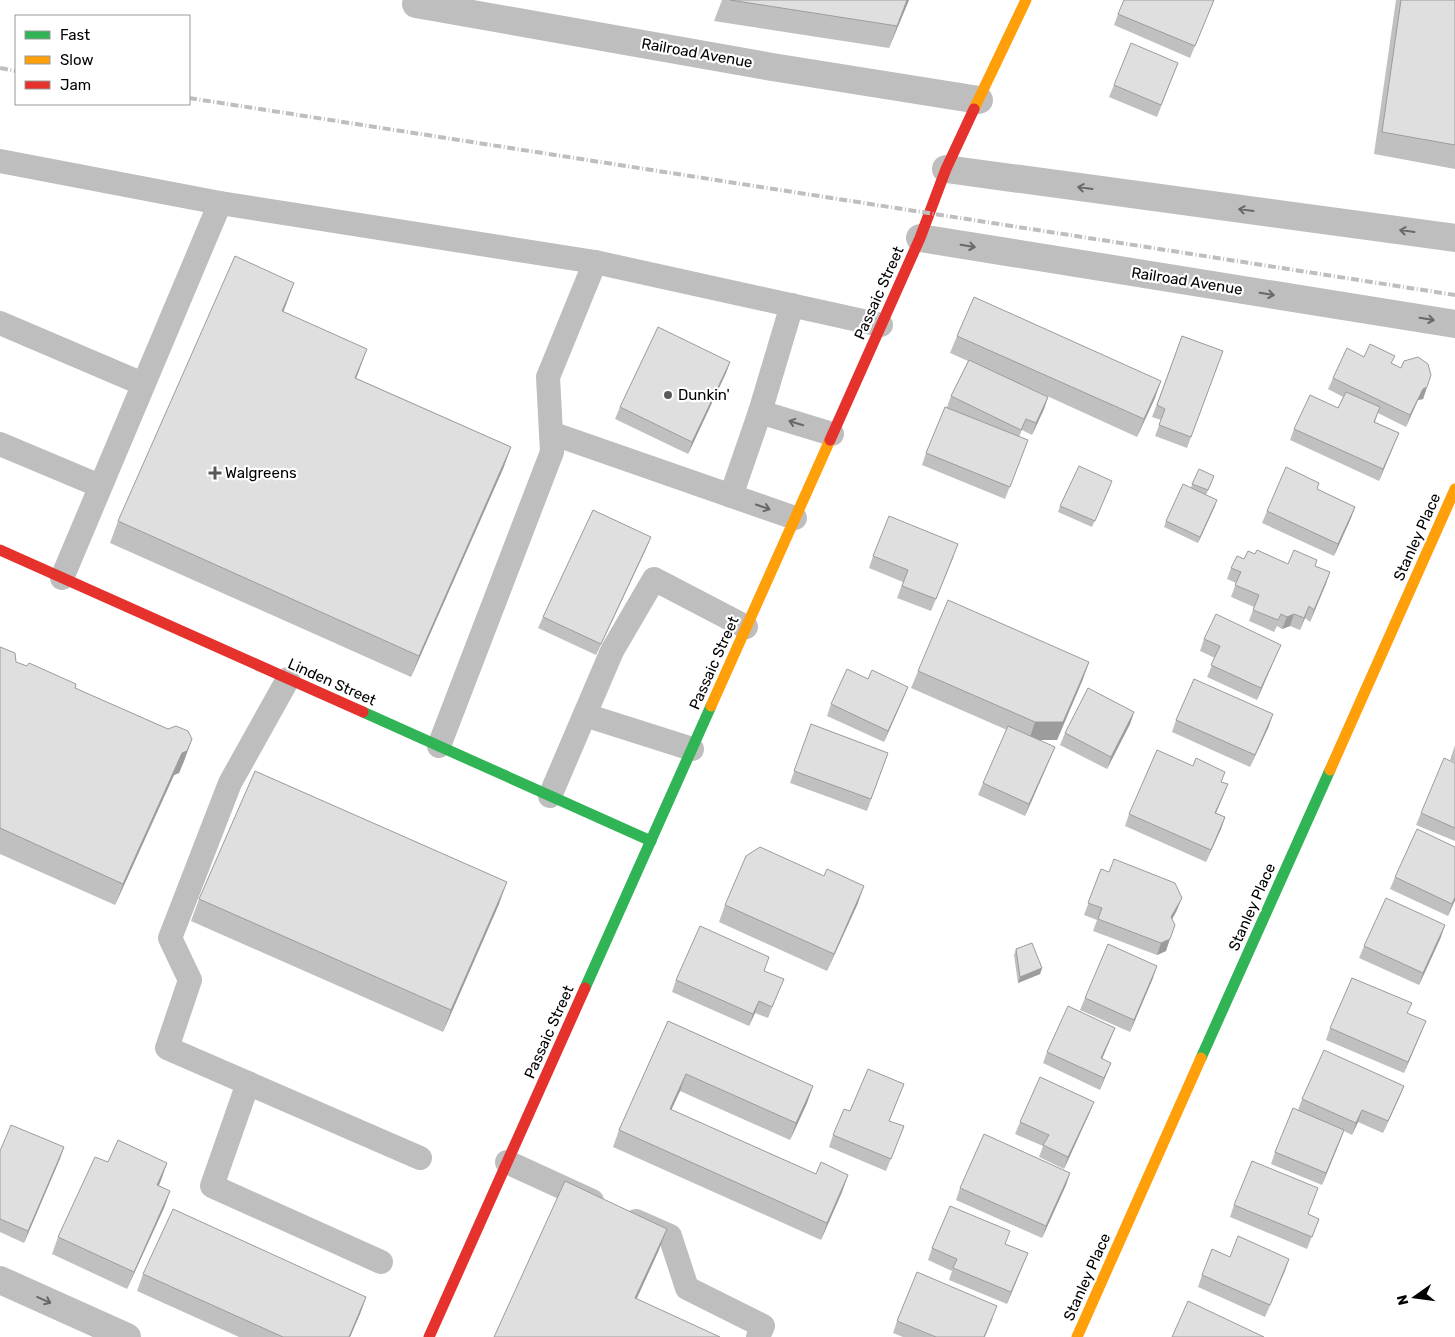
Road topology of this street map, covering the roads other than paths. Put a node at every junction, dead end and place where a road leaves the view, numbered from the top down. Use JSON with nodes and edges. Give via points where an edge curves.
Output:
{"nodes":[{"id":1,"x":1026,"y":0,"type":"edge"},
{"id":2,"x":416,"y":4,"type":"dead end"},
{"id":3,"x":979,"y":100,"type":"junction"},
{"id":4,"x":0,"y":162,"type":"edge"},
{"id":5,"x":946,"y":169,"type":"junction"},
{"id":6,"x":220,"y":203,"type":"junction"},
{"id":7,"x":920,"y":238,"type":"junction"},
{"id":8,"x":1455,"y":238,"type":"edge"},
{"id":9,"x":595,"y":262,"type":"junction"},
{"id":10,"x":792,"y":305,"type":"junction"},
{"id":11,"x":0,"y":324,"type":"edge"},
{"id":12,"x":1455,"y":324,"type":"edge"},
{"id":13,"x":881,"y":325,"type":"junction"},
{"id":14,"x":144,"y":384,"type":"junction"},
{"id":15,"x":760,"y":412,"type":"junction"},
{"id":16,"x":551,"y":433,"type":"junction"},
{"id":17,"x":832,"y":434,"type":"junction"},
{"id":18,"x":0,"y":444,"type":"edge"},
{"id":19,"x":100,"y":486,"type":"junction"},
{"id":20,"x":1455,"y":489,"type":"edge"},
{"id":21,"x":731,"y":496,"type":"junction"},
{"id":22,"x":795,"y":518,"type":"junction"},
{"id":23,"x":0,"y":550,"type":"edge"},
{"id":24,"x":62,"y":578,"type":"junction"},
{"id":25,"x":746,"y":627,"type":"junction"},
{"id":26,"x":288,"y":679,"type":"junction"},
{"id":27,"x":585,"y":715,"type":"junction"},
{"id":28,"x":439,"y":746,"type":"junction"},
{"id":29,"x":692,"y":749,"type":"junction"},
{"id":30,"x":550,"y":796,"type":"junction"},
{"id":31,"x":651,"y":841,"type":"junction"},
{"id":32,"x":248,"y":1083,"type":"junction"},
{"id":33,"x":420,"y":1158,"type":"dead end"},
{"id":34,"x":507,"y":1162,"type":"junction"},
{"id":35,"x":381,"y":1262,"type":"dead end"},
{"id":36,"x":0,"y":1280,"type":"edge"},
{"id":37,"x":127,"y":1337,"type":"edge"},
{"id":38,"x":429,"y":1337,"type":"edge"},
{"id":39,"x":758,"y":1337,"type":"edge"},
{"id":40,"x":1077,"y":1337,"type":"edge"}],
"edges":[{"from":1,"to":3,"type":"street","name":"Passaic Street"},
{"from":2,"to":3,"type":"street","name":"Railroad Avenue"},
{"from":3,"to":5,"type":"street","name":"Passaic Street"},
{"from":4,"to":6,"type":"lane"},
{"from":5,"to":7,"type":"street","name":"Passaic Street"},
{"from":8,"to":5,"type":"street","one_way":true},
{"from":6,"to":9,"type":"lane"},
{"from":6,"to":14,"type":"lane"},
{"from":7,"to":12,"type":"street","name":"Railroad Avenue","one_way":true},
{"from":7,"to":13,"type":"street","name":"Passaic Street"},
{"from":9,"to":10,"type":"lane"},
{"from":9,"to":16,"type":"lane","via":[[548,377]]},
{"from":10,"to":13,"type":"lane"},
{"from":10,"to":15,"type":"lane"},
{"from":11,"to":14,"type":"lane"},
{"from":13,"to":17,"type":"street","name":"Passaic Street"},
{"from":14,"to":19,"type":"lane"},
{"from":17,"to":15,"type":"lane","one_way":true},
{"from":15,"to":21,"type":"lane"},
{"from":16,"to":21,"type":"lane"},
{"from":16,"to":28,"type":"lane","via":[[552,452]]},
{"from":17,"to":22,"type":"street","name":"Passaic Street"},
{"from":18,"to":19,"type":"lane"},
{"from":19,"to":24,"type":"lane"},
{"from":20,"to":40,"type":"street","name":"Stanley Place"},
{"from":21,"to":22,"type":"lane","one_way":true},
{"from":22,"to":25,"type":"street","name":"Passaic Street"},
{"from":23,"to":24,"type":"street","name":"Linden Street"},
{"from":24,"to":26,"type":"street","name":"Linden Street"},
{"from":25,"to":27,"type":"lane","via":[[654,579],[612,651]]},
{"from":25,"to":29,"type":"street","name":"Passaic Street"},
{"from":26,"to":28,"type":"street","name":"Linden Street"},
{"from":26,"to":32,"type":"lane","via":[[230,783],[170,938],[190,980],[167,1048]]},
{"from":27,"to":29,"type":"lane"},
{"from":27,"to":30,"type":"lane"},
{"from":28,"to":30,"type":"street","name":"Linden Street"},
{"from":29,"to":31,"type":"street","name":"Passaic Street"},
{"from":30,"to":31,"type":"street","name":"Linden Street"},
{"from":31,"to":34,"type":"street","name":"Passaic Street"},
{"from":32,"to":33,"type":"lane"},
{"from":32,"to":35,"type":"lane","via":[[212,1186]]},
{"from":34,"to":38,"type":"street","name":"Passaic Street"},
{"from":34,"to":39,"type":"lane","via":[[670,1236],[687,1288],[763,1326]]},
{"from":36,"to":37,"type":"street","one_way":true}]}
